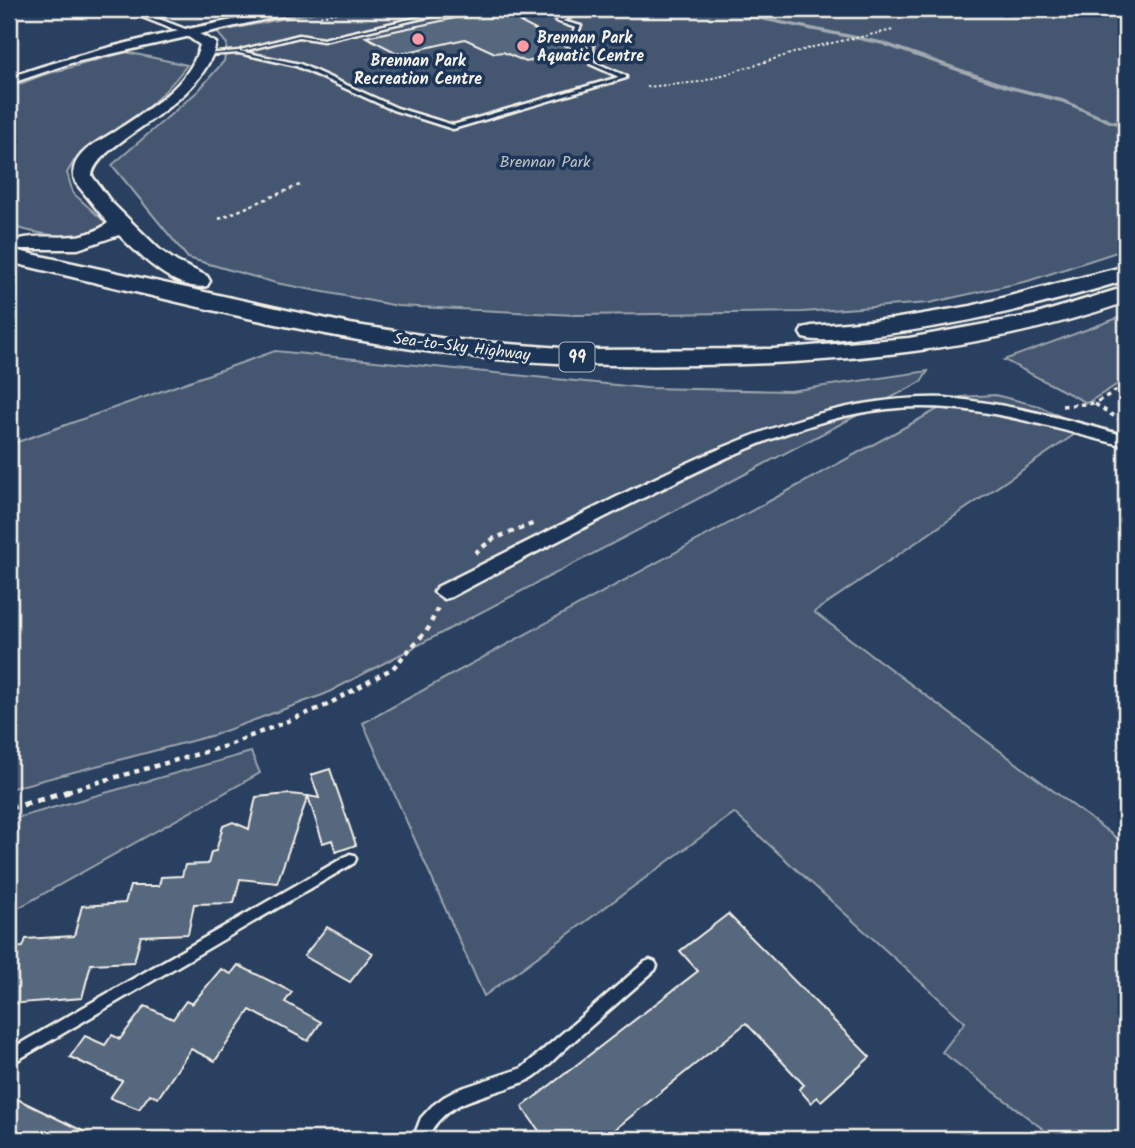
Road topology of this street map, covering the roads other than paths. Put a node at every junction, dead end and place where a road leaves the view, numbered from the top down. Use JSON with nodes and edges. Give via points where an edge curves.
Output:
{"nodes":[{"id":1,"x":126,"y":9,"type":"edge"},
{"id":2,"x":306,"y":9,"type":"edge"},
{"id":3,"x":460,"y":9,"type":"edge"},
{"id":4,"x":564,"y":9,"type":"edge"},
{"id":5,"x":188,"y":32,"type":"junction"},
{"id":6,"x":239,"y":52,"type":"junction"},
{"id":7,"x":208,"y":54,"type":"junction"},
{"id":8,"x":9,"y":81,"type":"edge"},
{"id":9,"x":121,"y":222,"type":"junction"},
{"id":10,"x":17,"y":252,"type":"edge"},
{"id":11,"x":1126,"y":273,"type":"edge"},
{"id":12,"x":199,"y":281,"type":"junction"},
{"id":13,"x":1126,"y":294,"type":"edge"},
{"id":14,"x":1126,"y":441,"type":"edge"},
{"id":15,"x":444,"y":592,"type":"road end"},
{"id":16,"x":350,"y":859,"type":"dead end"},
{"id":17,"x":650,"y":966,"type":"dead end"},
{"id":18,"x":9,"y":1058,"type":"edge"},
{"id":19,"x":420,"y":1139,"type":"edge"}],
"edges":[{"from":1,"to":5,"type":"street"},
{"from":2,"to":5,"type":"street"},
{"from":3,"to":6,"type":"lane","via":[[323,40],[299,36]]},
{"from":4,"to":6,"type":"lane","via":[[576,13],[558,21],[579,27],[574,34],[591,46],[592,63],[624,77],[453,127],[395,109],[298,65]]},
{"from":5,"to":7,"type":"highway","via":[[208,43]]},
{"from":5,"to":8,"type":"street"},
{"from":6,"to":7,"type":"lane"},
{"from":7,"to":9,"type":"highway","via":[[180,90],[84,165],[86,185]]},
{"from":9,"to":10,"type":"highway","via":[[94,241]]},
{"from":9,"to":12,"type":"highway","via":[[162,263]]},
{"from":10,"to":12,"type":"highway","name":"Sea-to-Sky Highway"},
{"from":10,"to":13,"type":"highway","name":"Sea-to-Sky Highway","number":"99","via":[[258,313],[401,340],[544,356],[675,359],[869,352],[1065,317]]},
{"from":11,"to":12,"type":"highway","name":"Sea-to-Sky Highway","via":[[1040,300],[964,316],[852,331],[674,340],[555,340],[423,325]]},
{"from":14,"to":15,"type":"street","via":[[1010,410],[918,402],[837,411],[777,429]]},
{"from":16,"to":18,"type":"lane"},
{"from":17,"to":19,"type":"lane","via":[[527,1073],[450,1101]]}]}
